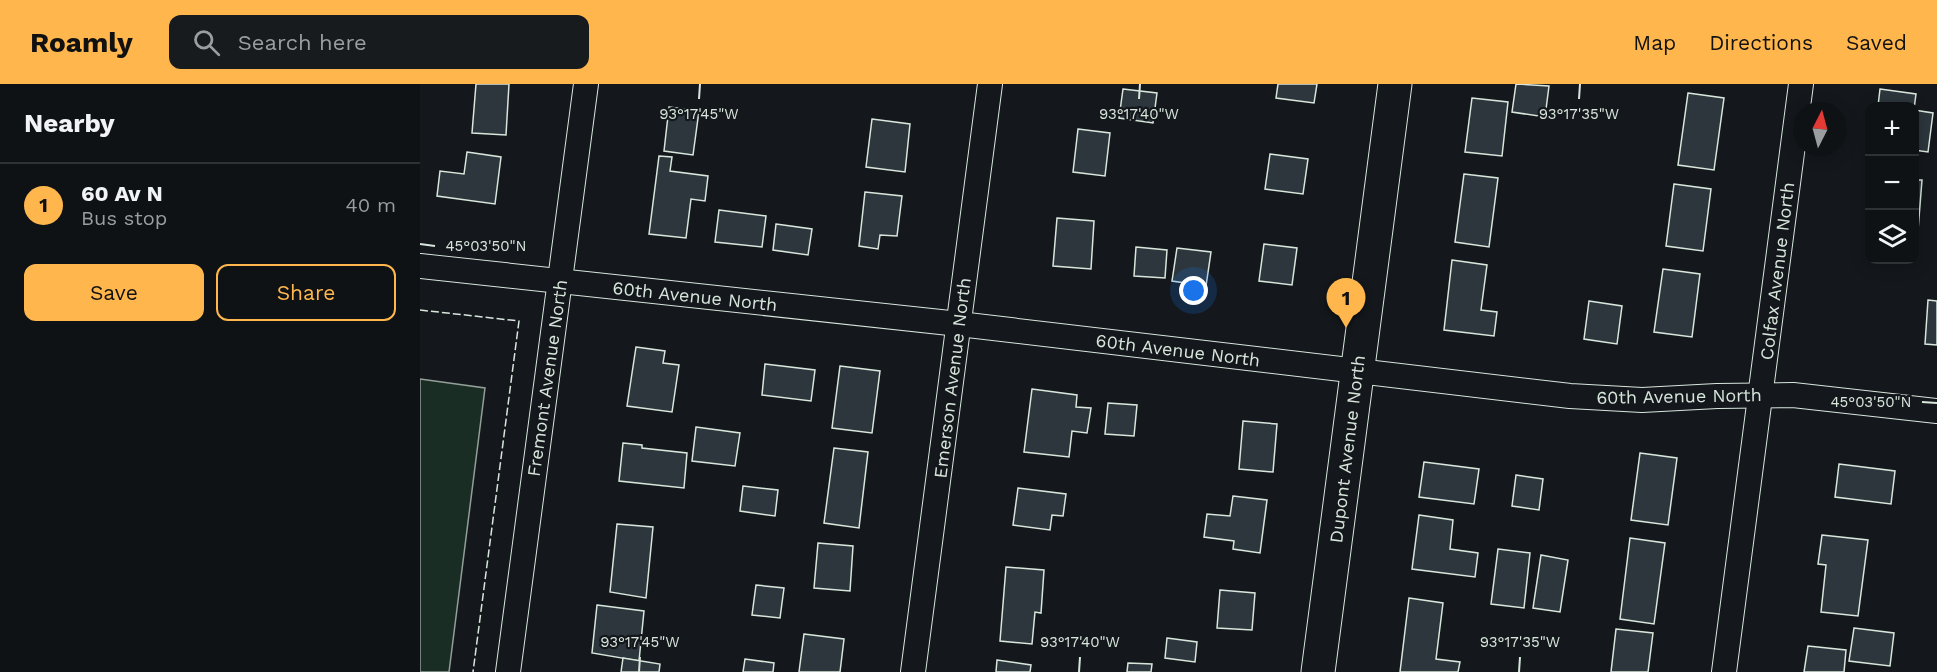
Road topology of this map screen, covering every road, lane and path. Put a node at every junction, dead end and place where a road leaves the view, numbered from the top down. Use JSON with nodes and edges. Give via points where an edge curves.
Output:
{"nodes":[{"id":1,"x":586,"y":84,"type":"edge"},
{"id":2,"x":990,"y":84,"type":"edge"},
{"id":3,"x":1395,"y":84,"type":"edge"},
{"id":4,"x":1801,"y":84,"type":"edge"},
{"id":5,"x":420,"y":266,"type":"edge"},
{"id":6,"x":560,"y":282,"type":"junction"},
{"id":7,"x":959,"y":324,"type":"junction"},
{"id":8,"x":1357,"y":372,"type":"junction"},
{"id":9,"x":1761,"y":395,"type":"junction"},
{"id":10,"x":1937,"y":411,"type":"edge"},
{"id":11,"x":508,"y":672,"type":"edge"},
{"id":12,"x":913,"y":672,"type":"edge"},
{"id":13,"x":1318,"y":672,"type":"edge"},
{"id":14,"x":1724,"y":672,"type":"edge"}],
"edges":[{"from":1,"to":6,"type":"street","name":"Fremont Avenue North"},
{"from":2,"to":7,"type":"street","name":"Emerson Avenue North"},
{"from":3,"to":8,"type":"street","name":"Dupont Avenue North"},
{"from":4,"to":9,"type":"street","name":"Colfax Avenue North"},
{"from":5,"to":6,"type":"street","name":"60th Avenue North"},
{"from":6,"to":7,"type":"street","name":"60th Avenue North"},
{"from":6,"to":11,"type":"street","name":"Fremont Avenue North"},
{"from":7,"to":8,"type":"street","name":"60th Avenue North"},
{"from":7,"to":12,"type":"street","name":"Emerson Avenue North"},
{"from":8,"to":9,"type":"street","name":"60th Avenue North","via":[[1570,396],[1642,400]]},
{"from":8,"to":13,"type":"street","name":"Dupont Avenue North"},
{"from":9,"to":10,"type":"street","name":"60th Avenue North"},
{"from":9,"to":14,"type":"street","name":"Colfax Avenue North"}]}
